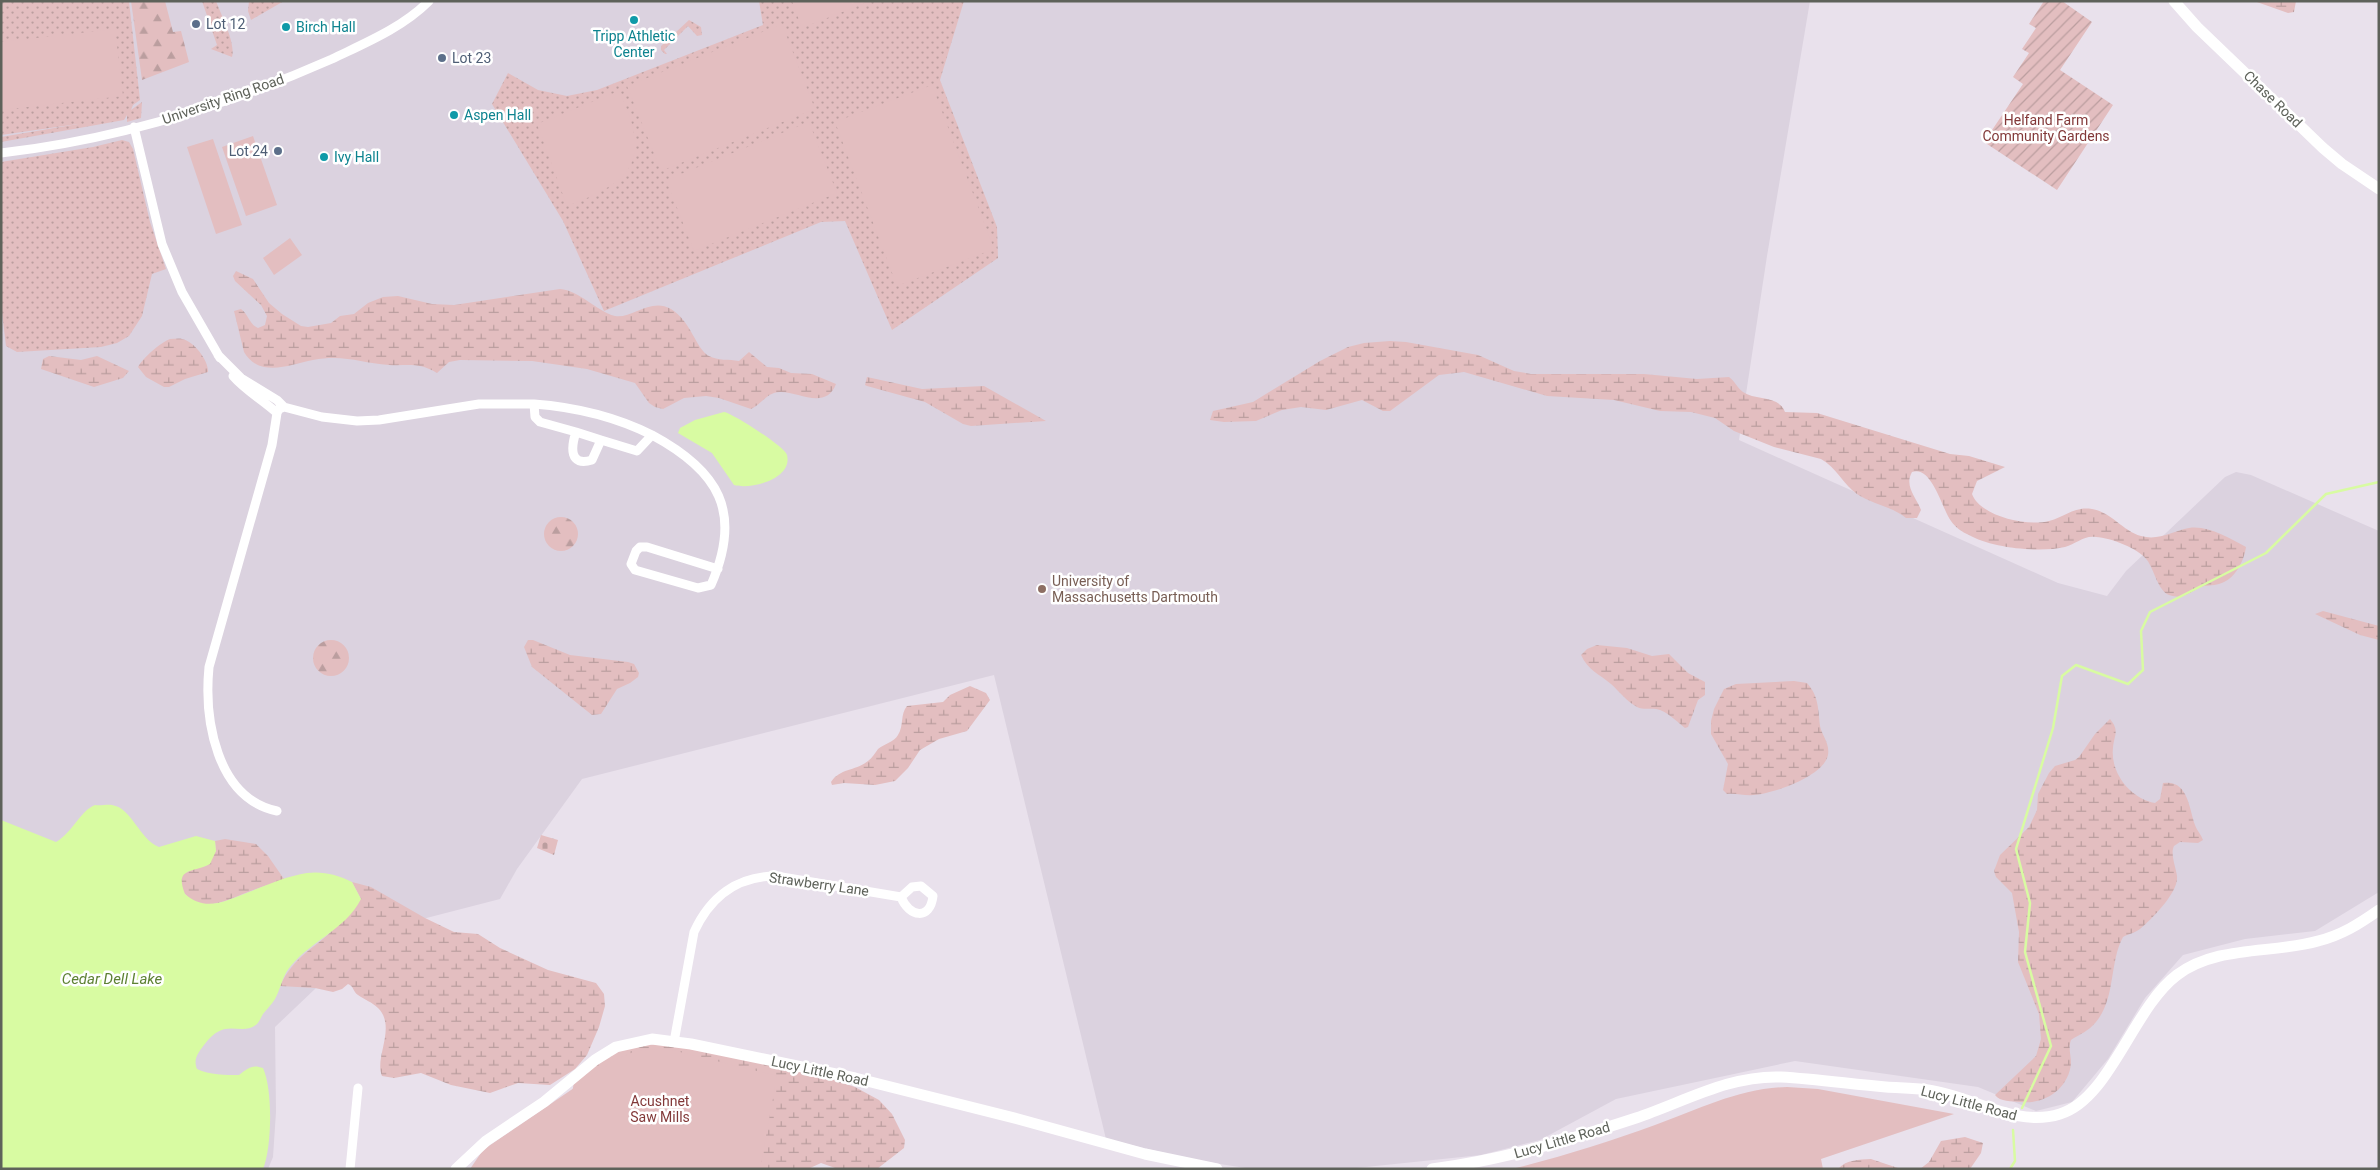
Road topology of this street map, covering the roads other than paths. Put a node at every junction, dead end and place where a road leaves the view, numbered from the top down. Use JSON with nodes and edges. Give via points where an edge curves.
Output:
{"nodes":[{"id":1,"x":429,"y":1,"type":"edge"},
{"id":2,"x":2174,"y":1,"type":"edge"},
{"id":3,"x":134,"y":127,"type":"junction"},
{"id":4,"x":1,"y":152,"type":"edge"},
{"id":5,"x":2379,"y":189,"type":"edge"},
{"id":6,"x":218,"y":355,"type":"junction"},
{"id":7,"x":534,"y":404,"type":"junction"},
{"id":8,"x":284,"y":407,"type":"junction"},
{"id":9,"x":277,"y":413,"type":"junction"},
{"id":10,"x":576,"y":432,"type":"junction"},
{"id":11,"x":652,"y":435,"type":"junction"},
{"id":12,"x":601,"y":440,"type":"junction"},
{"id":13,"x":718,"y":568,"type":"junction"},
{"id":14,"x":277,"y":811,"type":"dead end"},
{"id":15,"x":901,"y":897,"type":"dead end"},
{"id":16,"x":2379,"y":910,"type":"edge"},
{"id":17,"x":674,"y":1042,"type":"junction"},
{"id":18,"x":358,"y":1088,"type":"dead end"},
{"id":19,"x":350,"y":1169,"type":"edge"},
{"id":20,"x":456,"y":1169,"type":"edge"},
{"id":21,"x":1217,"y":1169,"type":"edge"},
{"id":22,"x":1432,"y":1169,"type":"edge"}],
"edges":[{"from":1,"to":3,"type":"street","name":"University Ring Road","via":[[383,34],[310,68],[235,98]]},
{"from":2,"to":5,"type":"street","name":"Chase Road","via":[[2319,144]]},
{"from":3,"to":4,"type":"street","name":"University Ring Road"},
{"from":3,"to":6,"type":"street","via":[[162,244],[182,292]]},
{"from":6,"to":8,"type":"street","via":[[242,378]]},
{"from":6,"to":9,"type":"street","via":[[237,381]]},
{"from":7,"to":8,"type":"street","via":[[479,404],[357,421],[322,417]]},
{"from":7,"to":10,"type":"street","via":[[535,417],[540,422]]},
{"from":7,"to":11,"type":"street","via":[[578,410],[622,422]]},
{"from":8,"to":9,"type":"street"},
{"from":9,"to":14,"type":"street","via":[[272,445],[209,667],[207,698],[219,756],[237,787],[248,799]]},
{"from":10,"to":12,"type":"street"},
{"from":10,"to":12,"type":"street","via":[[573,454],[584,462],[592,460]]},
{"from":11,"to":12,"type":"street","via":[[637,451]]},
{"from":11,"to":13,"type":"street","via":[[696,464],[717,491],[726,522]]},
{"from":13,"to":13,"type":"street","via":[[647,547],[636,551],[631,564],[643,573],[698,588],[711,585]]},
{"from":15,"to":17,"type":"street","name":"Strawberry Lane","via":[[776,876],[761,876],[734,885],[710,905],[694,932]]},
{"from":16,"to":22,"type":"street","name":"Lucy Little Road","via":[[2345,932],[2317,942],[2225,955],[2178,974],[2159,991],[2085,1101],[2062,1114],[2025,1118],[1929,1090],[1762,1077],[1714,1087],[1639,1117],[1573,1138],[1477,1163]]},
{"from":17,"to":20,"type":"street","name":"Lucy Little Road","via":[[652,1039],[616,1047],[517,1122],[486,1141]]},
{"from":17,"to":21,"type":"street","name":"Lucy Little Road","via":[[855,1078],[1145,1154]]},
{"from":18,"to":19,"type":"street"}]}
